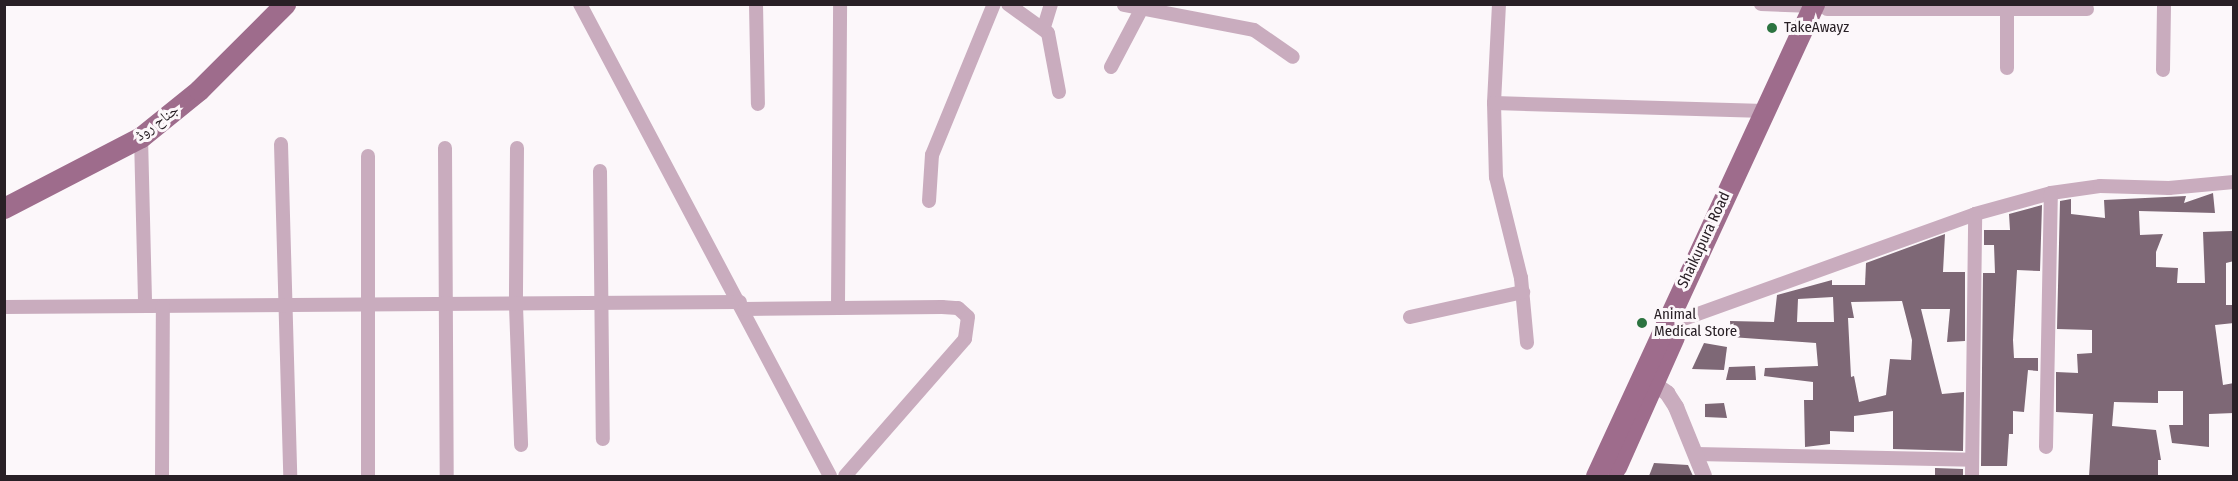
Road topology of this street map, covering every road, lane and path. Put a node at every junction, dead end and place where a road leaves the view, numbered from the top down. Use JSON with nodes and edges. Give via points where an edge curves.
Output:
{"nodes":[{"id":1,"x":285,"y":4,"type":"edge"},
{"id":2,"x":580,"y":4,"type":"edge"},
{"id":3,"x":756,"y":4,"type":"edge"},
{"id":4,"x":840,"y":4,"type":"edge"},
{"id":5,"x":994,"y":4,"type":"edge"},
{"id":6,"x":1008,"y":4,"type":"edge"},
{"id":7,"x":1051,"y":4,"type":"edge"},
{"id":8,"x":1499,"y":4,"type":"edge"},
{"id":9,"x":1761,"y":4,"type":"edge"},
{"id":10,"x":2164,"y":4,"type":"edge"},
{"id":11,"x":1124,"y":5,"type":"edge"},
{"id":12,"x":1821,"y":6,"type":"edge"},
{"id":13,"x":2007,"y":7,"type":"edge"},
{"id":14,"x":1142,"y":8,"type":"junction"},
{"id":15,"x":1164,"y":8,"type":"edge"},
{"id":16,"x":2087,"y":9,"type":"dead end"},
{"id":17,"x":1044,"y":27,"type":"junction"},
{"id":18,"x":1293,"y":57,"type":"dead end"},
{"id":19,"x":1111,"y":68,"type":"dead end"},
{"id":20,"x":2007,"y":68,"type":"dead end"},
{"id":21,"x":2163,"y":70,"type":"dead end"},
{"id":22,"x":1059,"y":92,"type":"dead end"},
{"id":23,"x":1494,"y":103,"type":"junction"},
{"id":24,"x":758,"y":104,"type":"dead end"},
{"id":25,"x":1765,"y":111,"type":"junction"},
{"id":26,"x":141,"y":137,"type":"junction"},
{"id":27,"x":281,"y":144,"type":"dead end"},
{"id":28,"x":445,"y":148,"type":"dead end"},
{"id":29,"x":517,"y":148,"type":"dead end"},
{"id":30,"x":368,"y":156,"type":"dead end"},
{"id":31,"x":600,"y":171,"type":"dead end"},
{"id":32,"x":2234,"y":182,"type":"edge"},
{"id":33,"x":2051,"y":193,"type":"junction"},
{"id":34,"x":929,"y":201,"type":"dead end"},
{"id":35,"x":4,"y":208,"type":"edge"},
{"id":36,"x":1975,"y":214,"type":"junction"},
{"id":37,"x":1523,"y":292,"type":"junction"},
{"id":38,"x":598,"y":303,"type":"junction"},
{"id":39,"x":742,"y":305,"type":"junction"},
{"id":40,"x":145,"y":306,"type":"junction"},
{"id":41,"x":163,"y":306,"type":"junction"},
{"id":42,"x":516,"y":306,"type":"junction"},
{"id":43,"x":838,"y":306,"type":"junction"},
{"id":44,"x":4,"y":307,"type":"edge"},
{"id":45,"x":285,"y":307,"type":"junction"},
{"id":46,"x":367,"y":307,"type":"junction"},
{"id":47,"x":446,"y":307,"type":"junction"},
{"id":48,"x":1410,"y":317,"type":"dead end"},
{"id":49,"x":1681,"y":320,"type":"junction"},
{"id":50,"x":1527,"y":343,"type":"dead end"},
{"id":51,"x":1648,"y":379,"type":"junction"},
{"id":52,"x":603,"y":440,"type":"dead end"},
{"id":53,"x":521,"y":445,"type":"dead end"},
{"id":54,"x":2046,"y":447,"type":"dead end"},
{"id":55,"x":1696,"y":454,"type":"junction"},
{"id":56,"x":1972,"y":460,"type":"junction"},
{"id":57,"x":162,"y":477,"type":"edge"},
{"id":58,"x":290,"y":477,"type":"edge"},
{"id":59,"x":368,"y":477,"type":"edge"},
{"id":60,"x":447,"y":477,"type":"edge"},
{"id":61,"x":830,"y":477,"type":"edge"},
{"id":62,"x":845,"y":477,"type":"edge"},
{"id":63,"x":1596,"y":477,"type":"edge"},
{"id":64,"x":1612,"y":477,"type":"edge"},
{"id":65,"x":1704,"y":477,"type":"edge"},
{"id":66,"x":1972,"y":477,"type":"edge"}],
"edges":[{"from":1,"to":26,"type":"main road","name":"جناح روڈ","via":[[199,90]]},
{"from":2,"to":39,"type":"street"},
{"from":3,"to":24,"type":"street"},
{"from":4,"to":43,"type":"street"},
{"from":5,"to":34,"type":"street","via":[[932,155]]},
{"from":6,"to":17,"type":"street","via":[[1019,15]]},
{"from":7,"to":17,"type":"street"},
{"from":8,"to":23,"type":"street"},
{"from":9,"to":12,"type":"street"},
{"from":10,"to":21,"type":"street"},
{"from":11,"to":14,"type":"street"},
{"from":12,"to":13,"type":"street"},
{"from":12,"to":25,"type":"main road","name":"Shaikupura Road"},
{"from":12,"to":49,"type":"main road","name":"Shaikupura Road"},
{"from":13,"to":16,"type":"street"},
{"from":13,"to":20,"type":"street"},
{"from":14,"to":15,"type":"street"},
{"from":14,"to":19,"type":"street"},
{"from":15,"to":18,"type":"street","via":[[1222,26],[1254,30]]},
{"from":17,"to":22,"type":"street"},
{"from":23,"to":25,"type":"street"},
{"from":23,"to":37,"type":"street","via":[[1496,177]]},
{"from":25,"to":51,"type":"main road","name":"Shaikupura Road"},
{"from":26,"to":35,"type":"main road","name":"جناح روڈ"},
{"from":26,"to":40,"type":"street"},
{"from":27,"to":45,"type":"street"},
{"from":28,"to":47,"type":"street"},
{"from":29,"to":42,"type":"street"},
{"from":30,"to":46,"type":"street"},
{"from":31,"to":38,"type":"street"},
{"from":32,"to":33,"type":"street","via":[[2169,188],[2100,186]]},
{"from":33,"to":36,"type":"street"},
{"from":33,"to":54,"type":"street"},
{"from":36,"to":49,"type":"street"},
{"from":36,"to":56,"type":"street"},
{"from":37,"to":48,"type":"street"},
{"from":37,"to":50,"type":"street"},
{"from":38,"to":39,"type":"street"},
{"from":38,"to":42,"type":"street"},
{"from":38,"to":52,"type":"street"},
{"from":39,"to":43,"type":"street"},
{"from":39,"to":61,"type":"street"},
{"from":40,"to":41,"type":"street"},
{"from":40,"to":44,"type":"street"},
{"from":41,"to":45,"type":"street"},
{"from":41,"to":57,"type":"street"},
{"from":42,"to":47,"type":"street"},
{"from":42,"to":53,"type":"street"},
{"from":43,"to":62,"type":"street","via":[[958,308],[968,317],[969,324],[965,339]]},
{"from":45,"to":46,"type":"street"},
{"from":45,"to":58,"type":"street"},
{"from":46,"to":47,"type":"street"},
{"from":46,"to":59,"type":"street"},
{"from":47,"to":60,"type":"street"},
{"from":49,"to":51,"type":"main road","name":"Shaikupura Road"},
{"from":51,"to":55,"type":"street","via":[[1676,407]]},
{"from":51,"to":63,"type":"main road","name":"Shaikupura Road"},
{"from":51,"to":64,"type":"main road","name":"Shaikupura Road"},
{"from":55,"to":56,"type":"street"},
{"from":55,"to":65,"type":"street"},
{"from":56,"to":66,"type":"street"}]}
